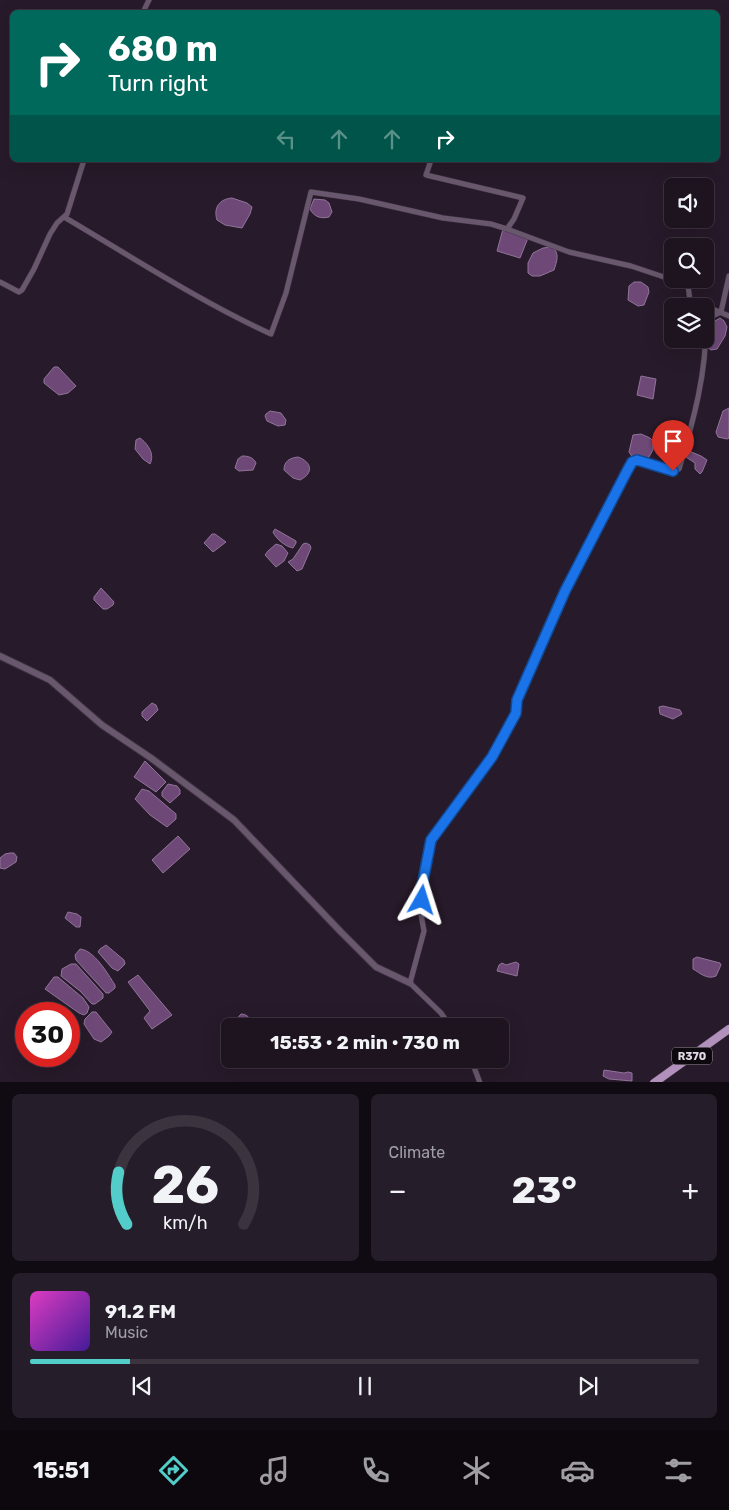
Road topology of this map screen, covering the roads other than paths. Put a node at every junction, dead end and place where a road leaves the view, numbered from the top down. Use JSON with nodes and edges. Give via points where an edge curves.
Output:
{"nodes":[{"id":1,"x":83,"y":162,"type":"edge"},
{"id":2,"x":430,"y":162,"type":"edge"},
{"id":3,"x":64,"y":217,"type":"junction"},
{"id":4,"x":507,"y":229,"type":"junction"},
{"id":5,"x":729,"y":276,"type":"edge"},
{"id":6,"x":0,"y":282,"type":"edge"},
{"id":7,"x":690,"y":298,"type":"edge"},
{"id":8,"x":714,"y":309,"type":"edge"},
{"id":9,"x":721,"y":312,"type":"junction"},
{"id":10,"x":729,"y":316,"type":"edge"},
{"id":11,"x":0,"y":656,"type":"edge"},
{"id":12,"x":410,"y":983,"type":"junction"},
{"id":13,"x":444,"y":1018,"type":"edge"},
{"id":14,"x":729,"y":1029,"type":"edge"},
{"id":15,"x":475,"y":1068,"type":"edge"},
{"id":16,"x":480,"y":1082,"type":"edge"},
{"id":17,"x":654,"y":1082,"type":"edge"}],
"edges":[{"from":1,"to":3,"type":"street"},
{"from":2,"to":4,"type":"street","via":[[426,175],[523,198]]},
{"from":3,"to":4,"type":"street","via":[[202,299],[271,334],[286,293],[311,192]]},
{"from":3,"to":6,"type":"street","via":[[50,234],[22,290],[15,291]]},
{"from":4,"to":7,"type":"street","via":[[569,252],[631,266],[688,285]]},
{"from":5,"to":9,"type":"street"},
{"from":8,"to":9,"type":"street"},
{"from":9,"to":10,"type":"street"},
{"from":9,"to":12,"type":"street","via":[[706,319],[703,376],[680,469],[673,471],[637,460],[632,462],[565,591],[517,700],[516,713],[492,757],[431,840],[422,886],[424,931]]},
{"from":11,"to":12,"type":"street","via":[[50,680],[102,726],[234,820],[376,967]]},
{"from":12,"to":13,"type":"street"},
{"from":14,"to":17,"type":"main road","number":"R370"},
{"from":15,"to":16,"type":"street"}]}
